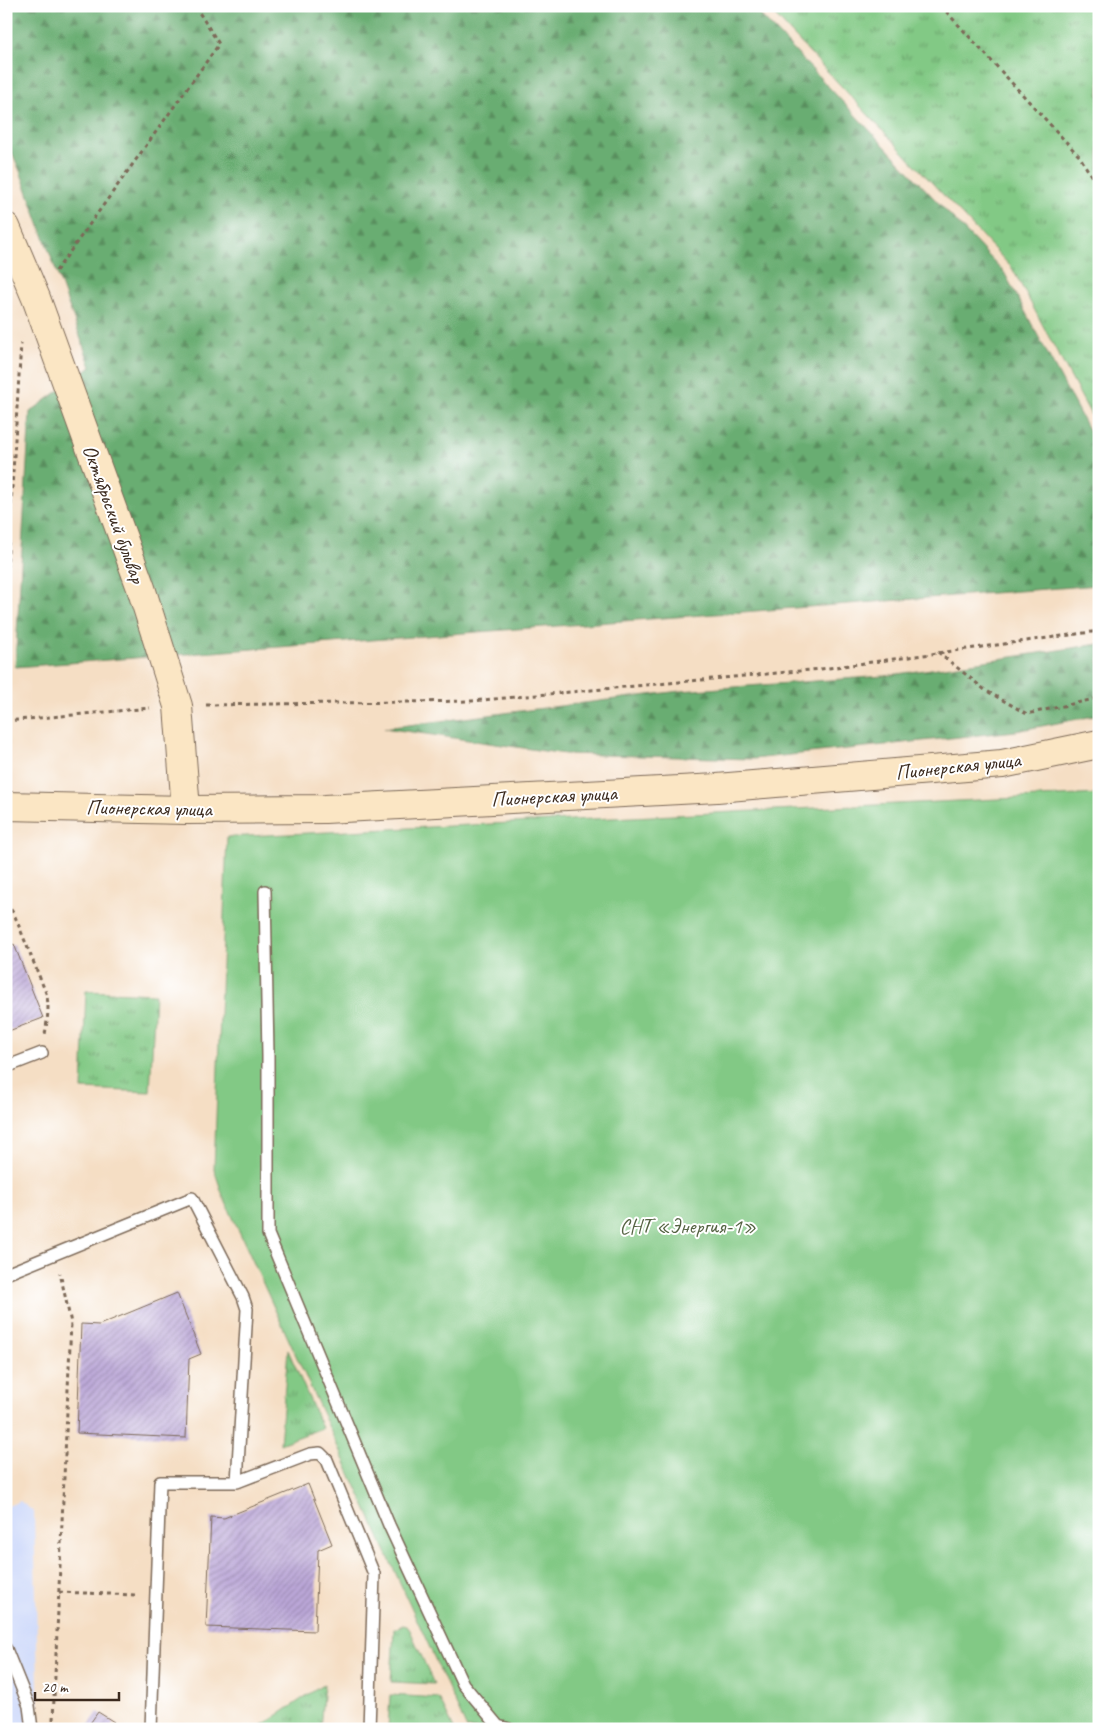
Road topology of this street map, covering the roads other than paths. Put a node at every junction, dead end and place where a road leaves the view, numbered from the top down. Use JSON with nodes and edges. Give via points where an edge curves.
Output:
{"nodes":[{"id":1,"x":6,"y":227,"type":"edge"},
{"id":2,"x":1099,"y":744,"type":"edge"},
{"id":3,"x":6,"y":806,"type":"edge"},
{"id":4,"x":186,"y":810,"type":"junction"},
{"id":5,"x":265,"y":891,"type":"dead end"},
{"id":6,"x":42,"y":1052,"type":"road end"},
{"id":7,"x":6,"y":1067,"type":"edge"},
{"id":8,"x":6,"y":1274,"type":"edge"},
{"id":9,"x":237,"y":1482,"type":"junction"},
{"id":10,"x":6,"y":1649,"type":"edge"},
{"id":11,"x":32,"y":1729,"type":"edge"},
{"id":12,"x":151,"y":1729,"type":"edge"},
{"id":13,"x":369,"y":1729,"type":"edge"},
{"id":14,"x":509,"y":1729,"type":"edge"}],
"edges":[{"from":1,"to":4,"type":"main road","name":"Октябрьский бульвар","via":[[36,298],[141,588],[178,706]]},
{"from":2,"to":4,"type":"main road","name":"Пионерская улица","via":[[1002,764],[717,788],[325,809]]},
{"from":3,"to":4,"type":"main road","name":"Пионерская улица"},
{"from":5,"to":14,"type":"lane","via":[[268,1234],[389,1525],[463,1684],[498,1726]]},
{"from":6,"to":7,"type":"lane"},
{"from":8,"to":9,"type":"lane","via":[[192,1198],[247,1309]]},
{"from":9,"to":12,"type":"lane","via":[[160,1482]]},
{"from":9,"to":13,"type":"lane","via":[[310,1454],[320,1454],[327,1460],[374,1574]]},
{"from":10,"to":11,"type":"lane","via":[[29,1706]]}]}
